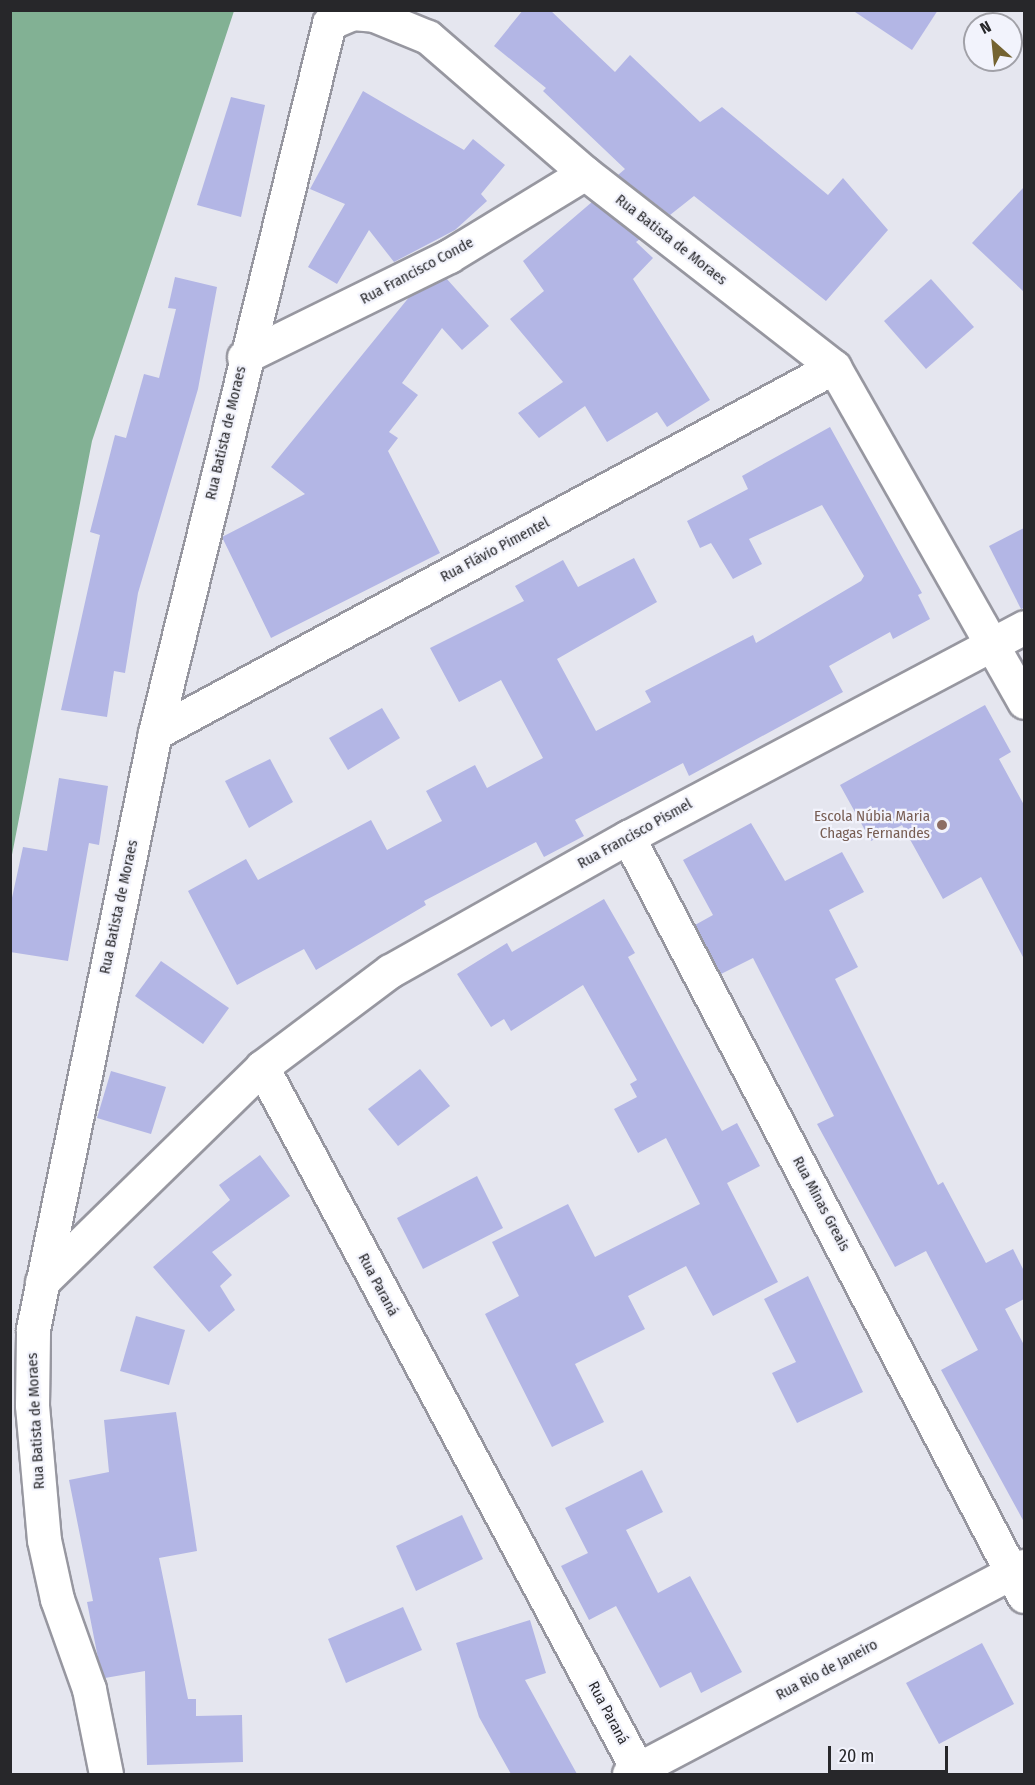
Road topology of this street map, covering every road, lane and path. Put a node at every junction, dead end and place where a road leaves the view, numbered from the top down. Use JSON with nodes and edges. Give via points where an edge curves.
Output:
{"nodes":[{"id":1,"x":585,"y":173,"type":"junction"},
{"id":2,"x":244,"y":357,"type":"junction"},
{"id":3,"x":834,"y":367,"type":"junction"},
{"id":4,"x":1024,"y":627,"type":"edge"},
{"id":5,"x":994,"y":643,"type":"junction"},
{"id":6,"x":1024,"y":702,"type":"edge"},
{"id":7,"x":155,"y":733,"type":"junction"},
{"id":8,"x":628,"y":837,"type":"junction"},
{"id":9,"x":262,"y":1067,"type":"junction"},
{"id":10,"x":42,"y":1282,"type":"junction"},
{"id":11,"x":1020,"y":1578,"type":"edge"},
{"id":12,"x":636,"y":1773,"type":"edge"},
{"id":13,"x":106,"y":1774,"type":"edge"}],
"edges":[{"from":1,"to":2,"type":"street","name":"Rua Francisco Conde","via":[[449,256]]},
{"from":1,"to":2,"type":"street","name":"Rua Batista de Moraes","via":[[428,37],[374,15],[352,14],[329,23]]},
{"from":1,"to":3,"type":"street","name":"Rua Batista de Moraes"},
{"from":2,"to":7,"type":"street","name":"Rua Batista de Moraes"},
{"from":3,"to":5,"type":"street","name":"Rua Batista de Moraes"},
{"from":3,"to":7,"type":"street","name":"Rua Flávio Pimentel"},
{"from":4,"to":5,"type":"street","name":"Rua Francisco Pismel"},
{"from":5,"to":6,"type":"street","name":"Rua Batista de Moraes"},
{"from":5,"to":8,"type":"street","name":"Rua Francisco Pismel"},
{"from":7,"to":10,"type":"street","name":"Rua Batista de Moraes"},
{"from":8,"to":9,"type":"street","name":"Rua Francisco Pismel","via":[[390,971]]},
{"from":8,"to":11,"type":"street","name":"Rua Minas Greais"},
{"from":9,"to":10,"type":"street"},
{"from":9,"to":12,"type":"street","name":"Rua Paraná"},
{"from":10,"to":13,"type":"street","name":"Rua Batista de Moraes","via":[[33,1329],[32,1405],[44,1540],[57,1599],[89,1689]]},
{"from":11,"to":12,"type":"street","name":"Rua Rio de Janeiro"}]}
